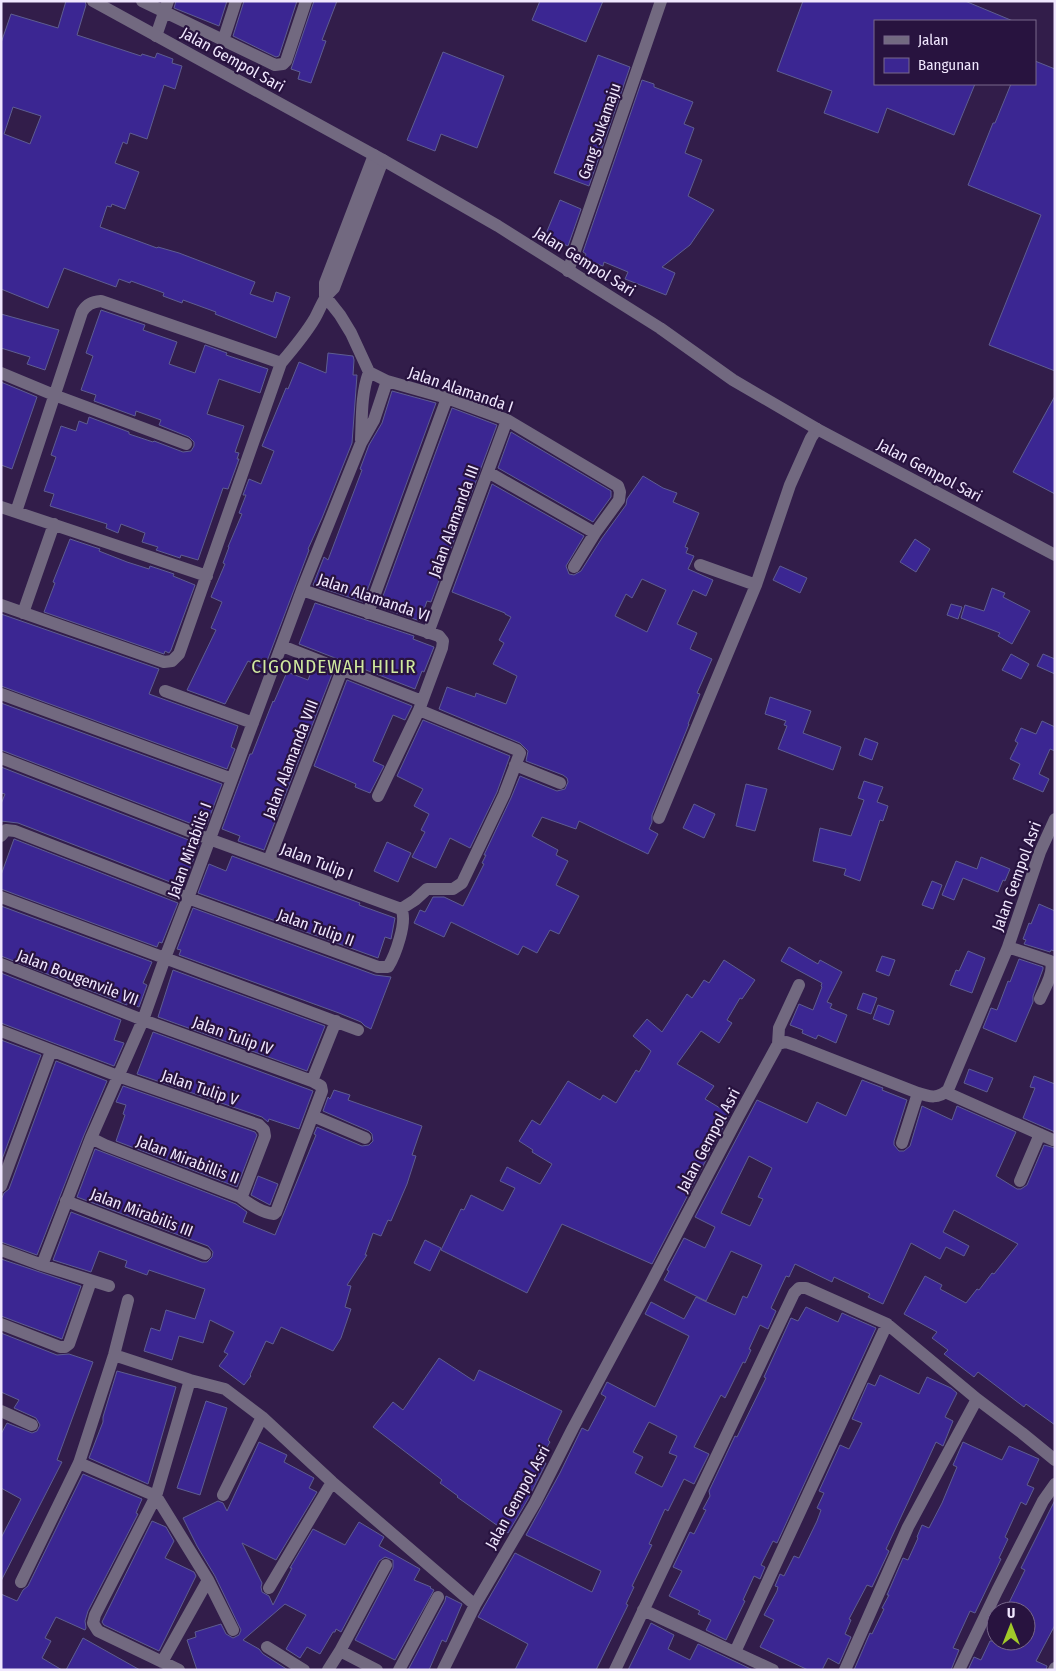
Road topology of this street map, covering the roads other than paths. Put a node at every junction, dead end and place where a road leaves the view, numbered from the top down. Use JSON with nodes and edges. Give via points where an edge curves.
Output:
{"nodes":[{"id":1,"x":93,"y":1,"type":"edge"},
{"id":2,"x":142,"y":1,"type":"edge"},
{"id":3,"x":236,"y":1,"type":"edge"},
{"id":4,"x":306,"y":1,"type":"edge"},
{"id":5,"x":661,"y":1,"type":"edge"},
{"id":6,"x":162,"y":19,"type":"edge"},
{"id":7,"x":223,"y":41,"type":"junction"},
{"id":8,"x":378,"y":157,"type":"junction"},
{"id":9,"x":568,"y":271,"type":"junction"},
{"id":10,"x":325,"y":296,"type":"junction"},
{"id":11,"x":281,"y":363,"type":"junction"},
{"id":12,"x":369,"y":372,"type":"junction"},
{"id":13,"x":1,"y":373,"type":"edge"},
{"id":14,"x":387,"y":380,"type":"junction"},
{"id":15,"x":54,"y":395,"type":"junction"},
{"id":16,"x":447,"y":398,"type":"junction"},
{"id":17,"x":508,"y":420,"type":"junction"},
{"id":18,"x":817,"y":429,"type":"junction"},
{"id":19,"x":361,"y":443,"type":"junction"},
{"id":20,"x":186,"y":444,"type":"dead end"},
{"id":21,"x":488,"y":472,"type":"junction"},
{"id":22,"x":1,"y":507,"type":"edge"},
{"id":23,"x":16,"y":512,"type":"junction"},
{"id":24,"x":54,"y":524,"type":"junction"},
{"id":25,"x":595,"y":533,"type":"junction"},
{"id":26,"x":1055,"y":555,"type":"edge"},
{"id":27,"x":700,"y":565,"type":"dead end"},
{"id":28,"x":574,"y":567,"type":"dead end"},
{"id":29,"x":207,"y":576,"type":"junction"},
{"id":30,"x":756,"y":585,"type":"junction"},
{"id":31,"x":302,"y":590,"type":"junction"},
{"id":32,"x":1,"y":605,"type":"edge"},
{"id":33,"x":24,"y":613,"type":"junction"},
{"id":34,"x":368,"y":613,"type":"junction"},
{"id":35,"x":428,"y":633,"type":"junction"},
{"id":36,"x":282,"y":646,"type":"junction"},
{"id":37,"x":342,"y":670,"type":"junction"},
{"id":38,"x":165,"y":691,"type":"dead end"},
{"id":39,"x":1,"y":694,"type":"edge"},
{"id":40,"x":420,"y":705,"type":"junction"},
{"id":41,"x":253,"y":723,"type":"junction"},
{"id":42,"x":1,"y":758,"type":"edge"},
{"id":43,"x":515,"y":765,"type":"junction"},
{"id":44,"x":232,"y":779,"type":"junction"},
{"id":45,"x":560,"y":783,"type":"dead end"},
{"id":46,"x":378,"y":796,"type":"dead end"},
{"id":47,"x":659,"y":818,"type":"dead end"},
{"id":48,"x":1055,"y":819,"type":"edge"},
{"id":49,"x":1,"y":836,"type":"edge"},
{"id":50,"x":209,"y":839,"type":"junction"},
{"id":51,"x":269,"y":860,"type":"junction"},
{"id":52,"x":1,"y":897,"type":"edge"},
{"id":53,"x":188,"y":898,"type":"junction"},
{"id":54,"x":402,"y":916,"type":"junction"},
{"id":55,"x":1008,"y":948,"type":"junction"},
{"id":56,"x":165,"y":958,"type":"junction"},
{"id":57,"x":1,"y":964,"type":"edge"},
{"id":58,"x":798,"y":985,"type":"dead end"},
{"id":59,"x":1040,"y":998,"type":"dead end"},
{"id":60,"x":143,"y":1020,"type":"junction"},
{"id":61,"x":336,"y":1020,"type":"junction"},
{"id":62,"x":358,"y":1030,"type":"dead end"},
{"id":63,"x":1,"y":1031,"type":"edge"},
{"id":64,"x":778,"y":1044,"type":"junction"},
{"id":65,"x":51,"y":1051,"type":"junction"},
{"id":66,"x":118,"y":1076,"type":"junction"},
{"id":67,"x":312,"y":1081,"type":"junction"},
{"id":68,"x":945,"y":1092,"type":"junction"},
{"id":69,"x":918,"y":1093,"type":"junction"},
{"id":70,"x":313,"y":1116,"type":"junction"},
{"id":71,"x":1040,"y":1134,"type":"junction"},
{"id":72,"x":265,"y":1136,"type":"joint"},
{"id":73,"x":91,"y":1138,"type":"junction"},
{"id":74,"x":365,"y":1138,"type":"dead end"},
{"id":75,"x":1052,"y":1140,"type":"dead end"},
{"id":76,"x":902,"y":1144,"type":"dead end"},
{"id":77,"x":1020,"y":1181,"type":"dead end"},
{"id":78,"x":1,"y":1186,"type":"edge"},
{"id":79,"x":240,"y":1197,"type":"junction"},
{"id":80,"x":66,"y":1201,"type":"junction"},
{"id":81,"x":1,"y":1250,"type":"edge"},
{"id":82,"x":205,"y":1254,"type":"dead end"},
{"id":83,"x":42,"y":1265,"type":"junction"},
{"id":84,"x":91,"y":1280,"type":"junction"},
{"id":85,"x":110,"y":1286,"type":"dead end"},
{"id":86,"x":128,"y":1300,"type":"dead end"},
{"id":87,"x":1,"y":1324,"type":"edge"},
{"id":88,"x":887,"y":1324,"type":"junction"},
{"id":89,"x":114,"y":1355,"type":"junction"},
{"id":90,"x":190,"y":1380,"type":"junction"},
{"id":91,"x":977,"y":1399,"type":"junction"},
{"id":92,"x":1,"y":1411,"type":"edge"},
{"id":93,"x":262,"y":1417,"type":"junction"},
{"id":94,"x":32,"y":1426,"type":"dead end"},
{"id":95,"x":1055,"y":1460,"type":"edge"},
{"id":96,"x":79,"y":1463,"type":"junction"},
{"id":97,"x":332,"y":1482,"type":"junction"},
{"id":98,"x":1055,"y":1484,"type":"edge"},
{"id":99,"x":224,"y":1495,"type":"dead end"},
{"id":100,"x":156,"y":1496,"type":"junction"},
{"id":101,"x":386,"y":1565,"type":"dead end"},
{"id":102,"x":208,"y":1580,"type":"junction"},
{"id":103,"x":20,"y":1582,"type":"dead end"},
{"id":104,"x":269,"y":1588,"type":"dead end"},
{"id":105,"x":438,"y":1598,"type":"dead end"},
{"id":106,"x":475,"y":1605,"type":"junction"},
{"id":107,"x":643,"y":1610,"type":"junction"},
{"id":108,"x":233,"y":1630,"type":"dead end"},
{"id":109,"x":267,"y":1647,"type":"dead end"},
{"id":110,"x":340,"y":1651,"type":"junction"},
{"id":111,"x":735,"y":1652,"type":"junction"},
{"id":112,"x":162,"y":1662,"type":"junction"},
{"id":113,"x":179,"y":1670,"type":"edge"},
{"id":114,"x":304,"y":1670,"type":"edge"},
{"id":115,"x":328,"y":1670,"type":"edge"},
{"id":116,"x":377,"y":1670,"type":"edge"},
{"id":117,"x":398,"y":1670,"type":"edge"},
{"id":118,"x":442,"y":1670,"type":"edge"},
{"id":119,"x":615,"y":1670,"type":"edge"},
{"id":120,"x":773,"y":1670,"type":"edge"},
{"id":121,"x":845,"y":1670,"type":"edge"},
{"id":122,"x":959,"y":1670,"type":"edge"}],
"edges":[{"from":1,"to":6,"type":"street","name":"Jalan Gempol Sari"},
{"from":2,"to":6,"type":"street"},
{"from":3,"to":7,"type":"street"},
{"from":4,"to":7,"type":"street","via":[[283,64],[276,65]]},
{"from":5,"to":9,"type":"street","name":"Gang Sukamaju"},
{"from":6,"to":7,"type":"street"},
{"from":6,"to":8,"type":"street","name":"Jalan Gempol Sari"},
{"from":8,"to":9,"type":"street","name":"Jalan Gempol Sari","via":[[498,226]]},
{"from":8,"to":10,"type":"street","via":[[325,283]]},
{"from":9,"to":18,"type":"street","name":"Jalan Gempol Sari","via":[[660,328],[733,380]]},
{"from":10,"to":11,"type":"street","via":[[315,318]]},
{"from":10,"to":12,"type":"street","via":[[351,333]]},
{"from":11,"to":15,"type":"street","via":[[101,301],[93,302],[82,312]]},
{"from":11,"to":29,"type":"street"},
{"from":12,"to":14,"type":"street","name":"Jalan Alamanda I"},
{"from":12,"to":19,"type":"street","name":"Jalan Mirabilis I","via":[[363,396]]},
{"from":13,"to":15,"type":"street"},
{"from":14,"to":16,"type":"street","name":"Jalan Alamanda I"},
{"from":14,"to":19,"type":"street","name":"Jalan Mirabilis I","via":[[374,420]]},
{"from":15,"to":20,"type":"street"},
{"from":15,"to":23,"type":"street"},
{"from":16,"to":17,"type":"street","name":"Jalan Alamanda I"},
{"from":16,"to":34,"type":"street"},
{"from":17,"to":21,"type":"street","name":"Jalan Alamanda III"},
{"from":17,"to":25,"type":"street","name":"Jalan Alamanda I","via":[[618,486],[619,500]]},
{"from":18,"to":26,"type":"street","name":"Jalan Gempol Sari"},
{"from":18,"to":30,"type":"street","via":[[790,485]]},
{"from":19,"to":31,"type":"street","name":"Jalan Mirabilis I"},
{"from":21,"to":25,"type":"street"},
{"from":21,"to":35,"type":"street","name":"Jalan Alamanda III"},
{"from":22,"to":23,"type":"street"},
{"from":23,"to":24,"type":"street"},
{"from":24,"to":29,"type":"street"},
{"from":24,"to":33,"type":"street"},
{"from":25,"to":28,"type":"street"},
{"from":27,"to":30,"type":"street"},
{"from":29,"to":33,"type":"street","via":[[179,654],[172,661],[164,662]]},
{"from":30,"to":47,"type":"street"},
{"from":31,"to":34,"type":"street","name":"Jalan Alamanda VI"},
{"from":31,"to":36,"type":"street","name":"Jalan Mirabilis I"},
{"from":32,"to":33,"type":"street"},
{"from":34,"to":35,"type":"street","name":"Jalan Alamanda VI"},
{"from":35,"to":40,"type":"street","name":"Jalan Alamanda VI","via":[[439,636],[443,641]]},
{"from":36,"to":37,"type":"street"},
{"from":36,"to":41,"type":"street","name":"Jalan Mirabilis I"},
{"from":37,"to":40,"type":"street"},
{"from":37,"to":51,"type":"street","name":"Jalan Alamanda VIII"},
{"from":38,"to":41,"type":"street"},
{"from":39,"to":44,"type":"street"},
{"from":40,"to":43,"type":"street","via":[[520,751]]},
{"from":40,"to":46,"type":"street","name":"Jalan Alamanda VI"},
{"from":41,"to":44,"type":"street","name":"Jalan Mirabilis I"},
{"from":42,"to":50,"type":"street","name":"Jalan Tulip I"},
{"from":43,"to":45,"type":"street"},
{"from":43,"to":54,"type":"street","via":[[462,884],[453,889],[427,889]]},
{"from":44,"to":50,"type":"street","name":"Jalan Mirabilis I"},
{"from":48,"to":55,"type":"street","name":"Jalan Gempol Asri","via":[[1040,852]]},
{"from":49,"to":53,"type":"street","name":"Jalan Tulip II","via":[[6,830],[15,831]]},
{"from":50,"to":51,"type":"street","name":"Jalan Tulip I"},
{"from":50,"to":53,"type":"street","name":"Jalan Mirabilis I"},
{"from":51,"to":54,"type":"street","name":"Jalan Tulip I"},
{"from":52,"to":56,"type":"street"},
{"from":53,"to":54,"type":"street","name":"Jalan Tulip II","via":[[378,967],[388,966],[392,960]]},
{"from":53,"to":56,"type":"street","name":"Jalan Mirabilis I"},
{"from":55,"to":59,"type":"street","via":[[1050,961],[1053,965]]},
{"from":55,"to":68,"type":"street","name":"Jalan Gempol Asri"},
{"from":56,"to":60,"type":"street","name":"Jalan Mirabilis I"},
{"from":56,"to":61,"type":"street"},
{"from":57,"to":60,"type":"street","name":"Jalan Bougenvile VII"},
{"from":58,"to":64,"type":"street","name":"Jalan Gempol Asri","via":[[779,1028]]},
{"from":60,"to":66,"type":"street","name":"Jalan Mirabilis I"},
{"from":60,"to":67,"type":"street","name":"Jalan Tulip IV"},
{"from":61,"to":62,"type":"street"},
{"from":61,"to":67,"type":"street"},
{"from":63,"to":65,"type":"street","name":"Jalan Tulip V"},
{"from":64,"to":69,"type":"street","via":[[795,1045]]},
{"from":64,"to":106,"type":"street","name":"Jalan Gempol Asri","via":[[535,1503]]},
{"from":65,"to":66,"type":"street","name":"Jalan Tulip V"},
{"from":65,"to":78,"type":"street"},
{"from":66,"to":72,"type":"street","name":"Jalan Tulip V","via":[[259,1125]]},
{"from":66,"to":73,"type":"street","name":"Jalan Mirabilis I"},
{"from":67,"to":70,"type":"street","via":[[322,1088]]},
{"from":68,"to":69,"type":"street","via":[[934,1098]]},
{"from":68,"to":71,"type":"street"},
{"from":69,"to":76,"type":"street"},
{"from":70,"to":74,"type":"street"},
{"from":70,"to":79,"type":"street","via":[[276,1212],[267,1213]]},
{"from":71,"to":75,"type":"street"},
{"from":71,"to":77,"type":"street"},
{"from":72,"to":79,"type":"street","name":"Jalan Mirabillis II"},
{"from":73,"to":79,"type":"street","name":"Jalan Mirabillis II"},
{"from":73,"to":80,"type":"street","name":"Jalan Mirabilis I"},
{"from":80,"to":82,"type":"street","name":"Jalan Mirabilis III"},
{"from":80,"to":83,"type":"street","name":"Jalan Mirabilis I"},
{"from":81,"to":83,"type":"street"},
{"from":83,"to":84,"type":"street"},
{"from":84,"to":85,"type":"street"},
{"from":84,"to":87,"type":"street","via":[[69,1344],[65,1347]]},
{"from":86,"to":89,"type":"street"},
{"from":88,"to":91,"type":"street"},
{"from":88,"to":107,"type":"street","via":[[806,1288],[794,1292]]},
{"from":88,"to":111,"type":"street"},
{"from":89,"to":90,"type":"street"},
{"from":89,"to":96,"type":"street"},
{"from":90,"to":93,"type":"street","via":[[225,1389]]},
{"from":90,"to":100,"type":"street"},
{"from":91,"to":95,"type":"street"},
{"from":91,"to":121,"type":"street","via":[[908,1527]]},
{"from":92,"to":94,"type":"street"},
{"from":93,"to":97,"type":"street"},
{"from":93,"to":99,"type":"street"},
{"from":96,"to":100,"type":"street"},
{"from":96,"to":103,"type":"street"},
{"from":97,"to":104,"type":"street"},
{"from":97,"to":106,"type":"street"},
{"from":98,"to":122,"type":"street","via":[[1001,1582]]},
{"from":100,"to":102,"type":"street"},
{"from":100,"to":112,"type":"street","via":[[94,1615],[93,1623],[98,1632]]},
{"from":101,"to":110,"type":"street"},
{"from":102,"to":108,"type":"street"},
{"from":102,"to":112,"type":"street"},
{"from":105,"to":117,"type":"street"},
{"from":106,"to":118,"type":"street","name":"Jalan Gempol Asri"},
{"from":107,"to":111,"type":"street"},
{"from":107,"to":119,"type":"street"},
{"from":109,"to":114,"type":"street"},
{"from":110,"to":115,"type":"street"},
{"from":110,"to":116,"type":"street"},
{"from":111,"to":120,"type":"street"},
{"from":112,"to":113,"type":"street"}]}
